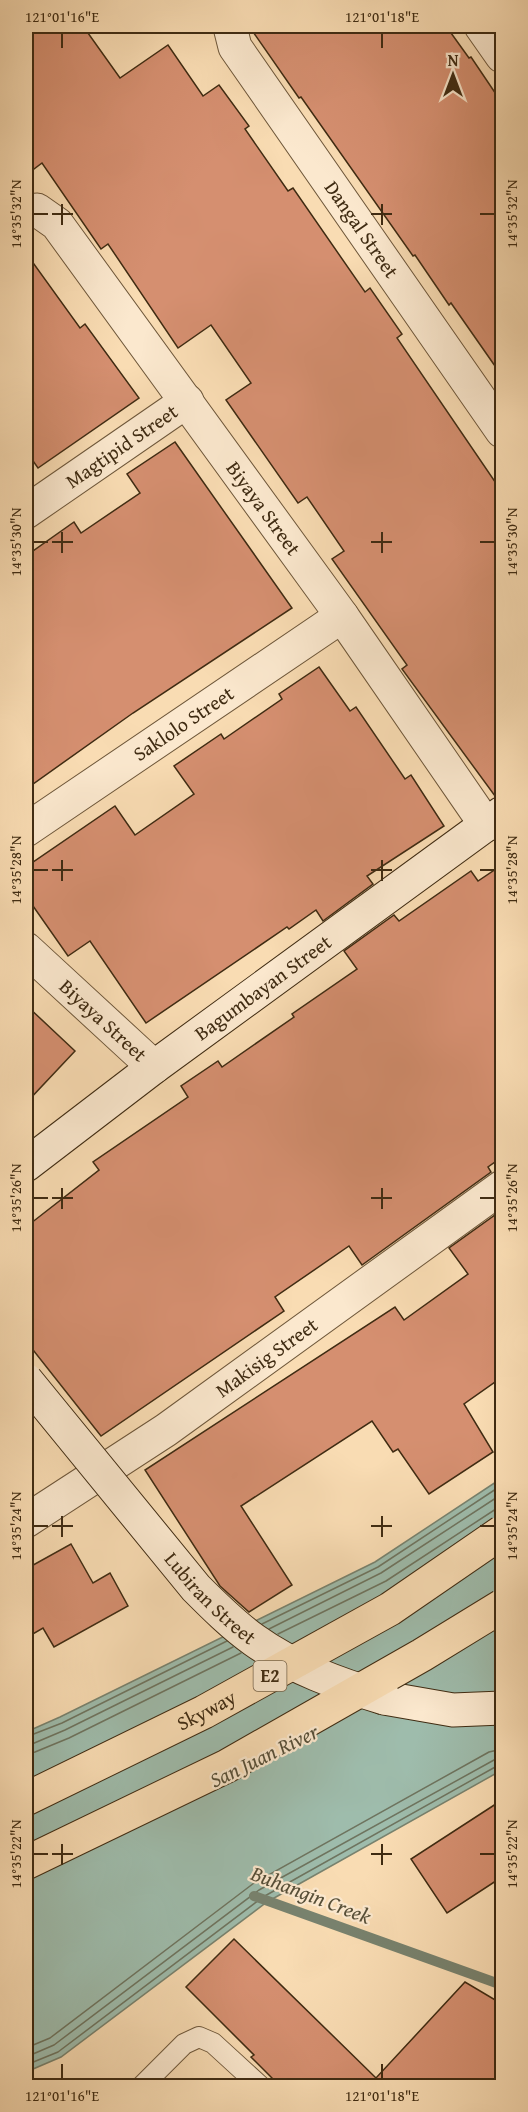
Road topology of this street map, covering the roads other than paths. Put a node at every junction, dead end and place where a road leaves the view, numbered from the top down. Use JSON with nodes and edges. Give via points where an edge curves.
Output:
{"nodes":[{"id":1,"x":231,"y":26,"type":"edge"},
{"id":2,"x":482,"y":26,"type":"edge"},
{"id":3,"x":502,"y":56,"type":"edge"},
{"id":4,"x":26,"y":212,"type":"edge"},
{"id":5,"x":187,"y":401,"type":"junction"},
{"id":6,"x":502,"y":431,"type":"edge"},
{"id":7,"x":26,"y":512,"type":"edge"},
{"id":8,"x":342,"y":616,"type":"junction"},
{"id":9,"x":494,"y":819,"type":"edge"},
{"id":10,"x":26,"y":830,"type":"edge"},
{"id":11,"x":26,"y":949,"type":"edge"},
{"id":12,"x":154,"y":1067,"type":"junction"},
{"id":13,"x":26,"y":1165,"type":"edge"},
{"id":14,"x":502,"y":1187,"type":"edge"},
{"id":15,"x":26,"y":1380,"type":"edge"},
{"id":16,"x":26,"y":1521,"type":"edge"},
{"id":17,"x":502,"y":1532,"type":"edge"},
{"id":18,"x":502,"y":1606,"type":"edge"},
{"id":19,"x":502,"y":1708,"type":"edge"},
{"id":20,"x":26,"y":1799,"type":"edge"},
{"id":21,"x":26,"y":1863,"type":"edge"},
{"id":22,"x":142,"y":2086,"type":"edge"},
{"id":23,"x":260,"y":2086,"type":"edge"}],
"edges":[{"from":1,"to":6,"type":"street","name":"Dangal Street","via":[[236,47]]},
{"from":2,"to":3,"type":"street"},
{"from":4,"to":5,"type":"street","name":"Biyaya Street","via":[[37,210],[57,224]]},
{"from":5,"to":7,"type":"street","name":"Magtipid Street"},
{"from":5,"to":8,"type":"street","name":"Biyaya Street"},
{"from":8,"to":9,"type":"street","name":"Biyaya Street"},
{"from":8,"to":10,"type":"street","name":"Saklolo Street"},
{"from":9,"to":12,"type":"street","name":"Bagumbayan Street"},
{"from":11,"to":12,"type":"street","name":"Biyaya Street"},
{"from":12,"to":13,"type":"street","name":"Bagumbayan Street"},
{"from":14,"to":16,"type":"street","name":"Makisig Street","via":[[166,1431]]},
{"from":15,"to":19,"type":"street","name":"Lubiran Street","bridge":true,"via":[[196,1588],[254,1640],[315,1674],[384,1698],[453,1710]]},
{"from":17,"to":20,"type":"highway","name":"Skyway","number":"E2","bridge":true,"via":[[390,1609],[204,1712]]},
{"from":18,"to":21,"type":"highway","bridge":true,"via":[[227,1766]]},
{"from":22,"to":23,"type":"lane","via":[[184,2044],[199,2037],[213,2043]]}]}
